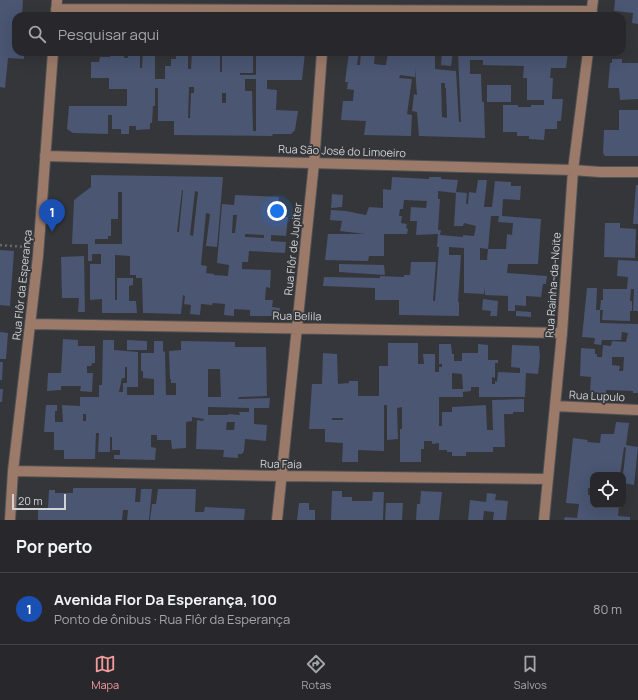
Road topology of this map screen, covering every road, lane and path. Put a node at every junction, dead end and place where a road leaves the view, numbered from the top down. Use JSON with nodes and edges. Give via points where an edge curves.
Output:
{"nodes":[{"id":1,"x":327,"y":0,"type":"edge"},
{"id":2,"x":593,"y":0,"type":"edge"},
{"id":3,"x":56,"y":8,"type":"edge"},
{"id":4,"x":271,"y":12,"type":"edge"},
{"id":5,"x":325,"y":12,"type":"edge"},
{"id":6,"x":592,"y":12,"type":"edge"},
{"id":7,"x":53,"y":56,"type":"edge"},
{"id":8,"x":322,"y":56,"type":"edge"},
{"id":9,"x":587,"y":56,"type":"edge"},
{"id":10,"x":45,"y":156,"type":"junction"},
{"id":11,"x":314,"y":162,"type":"junction"},
{"id":12,"x":573,"y":170,"type":"junction"},
{"id":13,"x":638,"y":172,"type":"edge"},
{"id":14,"x":0,"y":245,"type":"edge"},
{"id":15,"x":39,"y":248,"type":"junction"},
{"id":16,"x":31,"y":324,"type":"junction"},
{"id":17,"x":297,"y":328,"type":"junction"},
{"id":18,"x":562,"y":333,"type":"junction"},
{"id":19,"x":555,"y":406,"type":"junction"},
{"id":20,"x":638,"y":410,"type":"edge"},
{"id":21,"x":13,"y":471,"type":"junction"},
{"id":22,"x":282,"y":476,"type":"junction"},
{"id":23,"x":548,"y":479,"type":"junction"},
{"id":24,"x":10,"y":520,"type":"edge"},
{"id":25,"x":277,"y":520,"type":"edge"},
{"id":26,"x":544,"y":520,"type":"edge"}],
"edges":[{"from":1,"to":5,"type":"street"},
{"from":2,"to":6,"type":"street"},
{"from":3,"to":4,"type":"street"},
{"from":7,"to":10,"type":"street","name":"Rua Flôr da Esperança"},
{"from":8,"to":11,"type":"street","name":"Rua Flôr de Jupiter"},
{"from":9,"to":12,"type":"street","name":"Rua Rainha-da-Noite"},
{"from":10,"to":11,"type":"street","name":"Rua São José do Limoeiro"},
{"from":10,"to":15,"type":"street","name":"Rua Flôr da Esperança"},
{"from":11,"to":12,"type":"street","name":"Rua São José do Limoeiro"},
{"from":11,"to":17,"type":"street","name":"Rua Flôr de Jupiter"},
{"from":12,"to":13,"type":"street","name":"Rua São José do Limoeiro"},
{"from":12,"to":18,"type":"street","name":"Rua Rainha-da-Noite"},
{"from":14,"to":15,"type":"path"},
{"from":15,"to":16,"type":"street","name":"Rua Flôr da Esperança"},
{"from":16,"to":17,"type":"street","name":"Rua Belila"},
{"from":16,"to":21,"type":"street","name":"Rua Flôr da Esperança"},
{"from":17,"to":18,"type":"street","name":"Rua Belila"},
{"from":17,"to":22,"type":"street","name":"Rua Flôr de Jupiter"},
{"from":18,"to":19,"type":"street","name":"Rua Rainha-da-Noite"},
{"from":19,"to":20,"type":"street","name":"Rua Lupulo"},
{"from":19,"to":23,"type":"street","name":"Rua Rainha-da-Noite"},
{"from":21,"to":22,"type":"street","name":"Rua Faia"},
{"from":21,"to":24,"type":"street","name":"Rua Flôr da Esperança"},
{"from":22,"to":23,"type":"street","name":"Rua Faia"},
{"from":22,"to":25,"type":"street","name":"Rua Flôr de Jupiter"},
{"from":23,"to":26,"type":"street","name":"Rua Rainha-da-Noite"}]}
